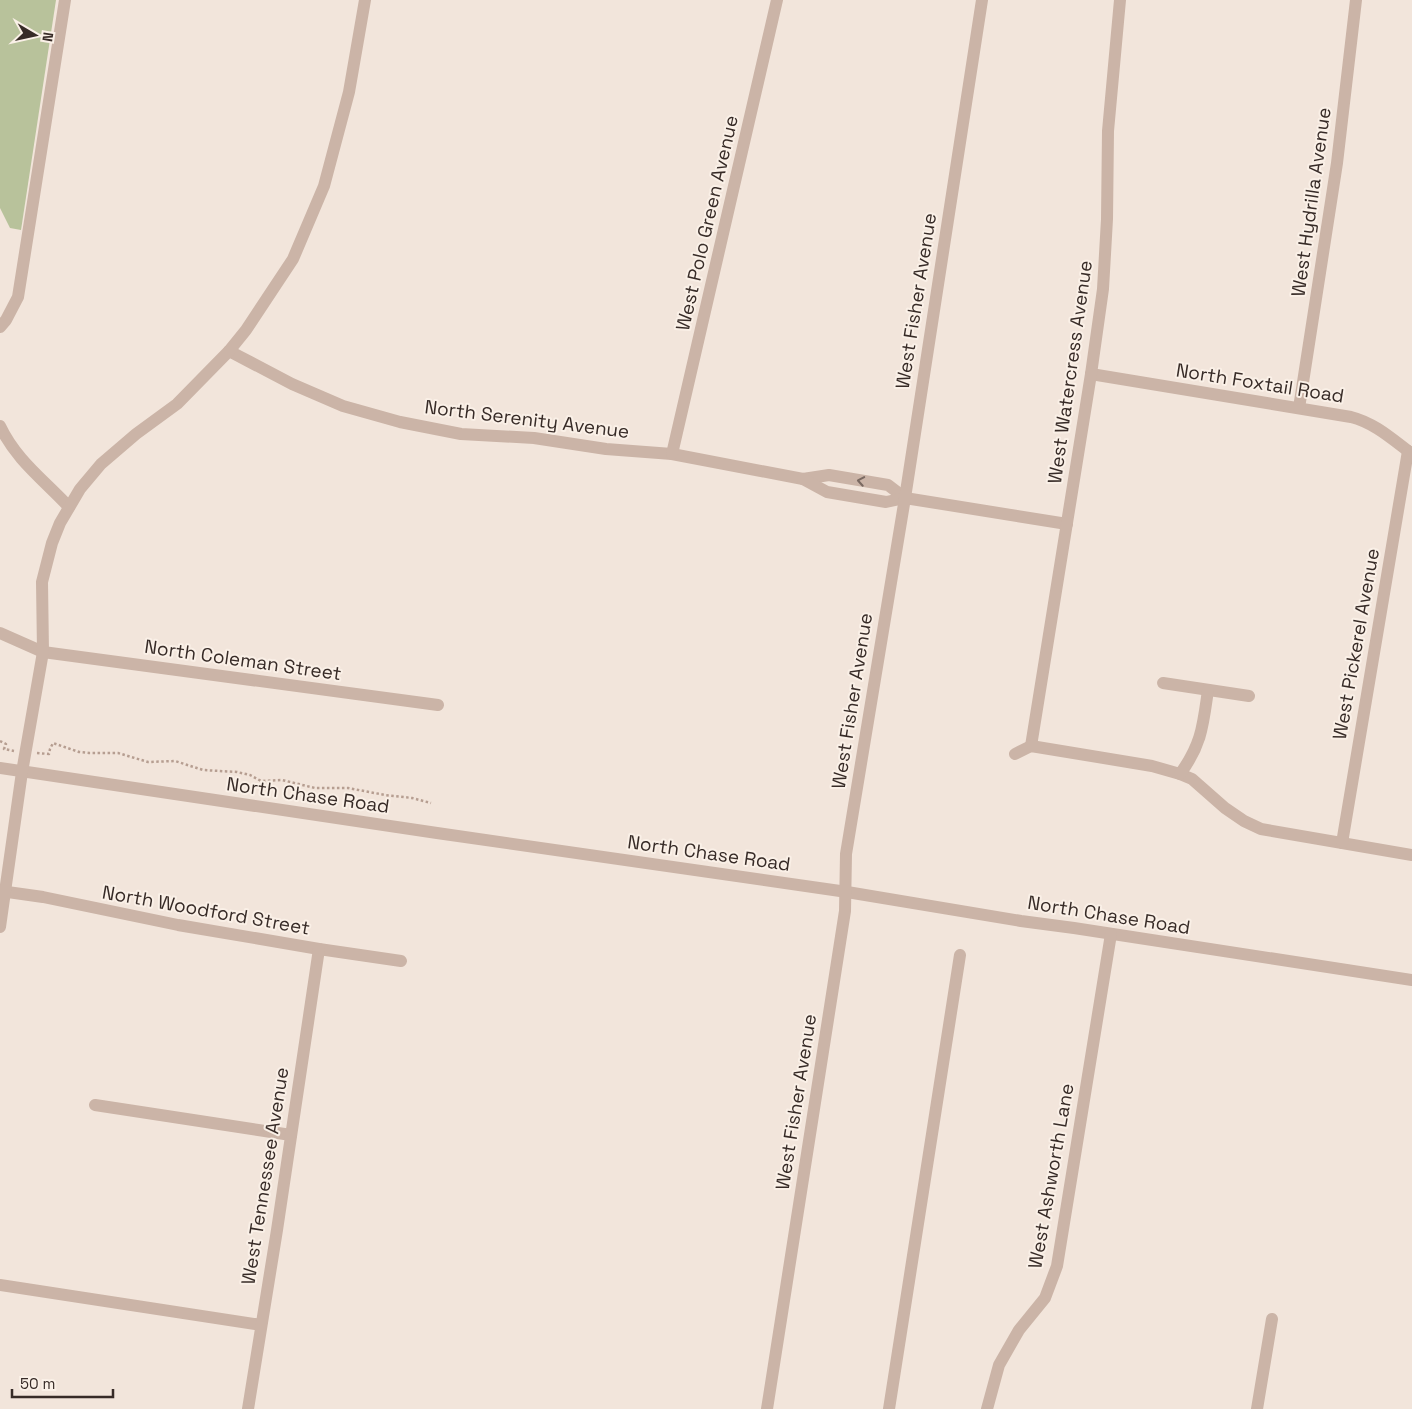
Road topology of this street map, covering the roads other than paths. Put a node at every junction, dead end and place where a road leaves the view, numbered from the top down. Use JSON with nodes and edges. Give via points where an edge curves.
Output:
{"nodes":[{"id":1,"x":65,"y":0,"type":"edge"},
{"id":2,"x":365,"y":0,"type":"edge"},
{"id":3,"x":777,"y":0,"type":"edge"},
{"id":4,"x":982,"y":0,"type":"edge"},
{"id":5,"x":1120,"y":0,"type":"edge"},
{"id":6,"x":1356,"y":0,"type":"edge"},
{"id":7,"x":0,"y":327,"type":"edge"},
{"id":8,"x":229,"y":351,"type":"junction"},
{"id":9,"x":1091,"y":374,"type":"junction"},
{"id":10,"x":1299,"y":408,"type":"junction"},
{"id":11,"x":0,"y":426,"type":"edge"},
{"id":12,"x":1410,"y":453,"type":"edge"},
{"id":13,"x":672,"y":454,"type":"junction"},
{"id":14,"x":905,"y":498,"type":"junction"},
{"id":15,"x":69,"y":507,"type":"junction"},
{"id":16,"x":1067,"y":524,"type":"junction"},
{"id":17,"x":0,"y":633,"type":"edge"},
{"id":18,"x":43,"y":652,"type":"junction"},
{"id":19,"x":1163,"y":683,"type":"dead end"},
{"id":20,"x":1208,"y":690,"type":"junction"},
{"id":21,"x":1249,"y":696,"type":"dead end"},
{"id":22,"x":438,"y":705,"type":"dead end"},
{"id":23,"x":1031,"y":746,"type":"junction"},
{"id":24,"x":1015,"y":754,"type":"dead end"},
{"id":25,"x":0,"y":768,"type":"edge"},
{"id":26,"x":22,"y":772,"type":"junction"},
{"id":27,"x":1180,"y":774,"type":"junction"},
{"id":28,"x":1342,"y":844,"type":"junction"},
{"id":29,"x":1412,"y":855,"type":"edge"},
{"id":30,"x":3,"y":892,"type":"edge"},
{"id":31,"x":846,"y":892,"type":"junction"},
{"id":32,"x":0,"y":927,"type":"edge"},
{"id":33,"x":1112,"y":934,"type":"junction"},
{"id":34,"x":319,"y":949,"type":"junction"},
{"id":35,"x":960,"y":955,"type":"dead end"},
{"id":36,"x":401,"y":961,"type":"dead end"},
{"id":37,"x":1412,"y":980,"type":"edge"},
{"id":38,"x":95,"y":1105,"type":"dead end"},
{"id":39,"x":291,"y":1135,"type":"junction"},
{"id":40,"x":0,"y":1285,"type":"edge"},
{"id":41,"x":1272,"y":1318,"type":"dead end"},
{"id":42,"x":260,"y":1325,"type":"junction"},
{"id":43,"x":248,"y":1409,"type":"edge"},
{"id":44,"x":767,"y":1409,"type":"edge"},
{"id":45,"x":889,"y":1409,"type":"edge"},
{"id":46,"x":987,"y":1409,"type":"edge"},
{"id":47,"x":1257,"y":1409,"type":"edge"}],
"edges":[{"from":1,"to":7,"type":"street","via":[[18,297]]},
{"from":2,"to":8,"type":"street","via":[[349,92],[324,186],[293,259]]},
{"from":3,"to":13,"type":"street","name":"West Polo Green Avenue"},
{"from":4,"to":14,"type":"street","name":"West Fisher Avenue"},
{"from":5,"to":9,"type":"street","name":"West Watercress Avenue","via":[[1108,131],[1103,289]]},
{"from":6,"to":10,"type":"street","name":"West Hydrilla Avenue","via":[[1337,163]]},
{"from":8,"to":13,"type":"street","name":"North Serenity Avenue","via":[[343,406],[400,422],[461,434],[534,438],[606,449]]},
{"from":8,"to":15,"type":"street","via":[[177,404],[101,464]]},
{"from":9,"to":10,"type":"street","name":"North Foxtail Road"},
{"from":9,"to":16,"type":"street","name":"West Watercress Avenue"},
{"from":10,"to":12,"type":"street","name":"North Foxtail Road","via":[[1365,420]]},
{"from":11,"to":15,"type":"street","via":[[31,471]]},
{"from":12,"to":28,"type":"street","name":"West Pickerel Avenue"},
{"from":13,"to":14,"type":"street","name":"North Serenity Avenue","via":[[803,479],[827,492],[886,502]]},
{"from":14,"to":16,"type":"street","name":"North Serenity Avenue"},
{"from":14,"to":31,"type":"street","name":"West Fisher Avenue","via":[[846,854]]},
{"from":15,"to":18,"type":"street","via":[[52,543],[42,582]]},
{"from":16,"to":23,"type":"street","name":"West Watercress Avenue"},
{"from":17,"to":18,"type":"street","name":"North Coleman Street"},
{"from":18,"to":22,"type":"street","name":"North Coleman Street"},
{"from":18,"to":26,"type":"street"},
{"from":19,"to":20,"type":"street"},
{"from":20,"to":21,"type":"street"},
{"from":20,"to":27,"type":"street","via":[[1200,738]]},
{"from":23,"to":24,"type":"street"},
{"from":23,"to":27,"type":"street","via":[[1152,766]]},
{"from":25,"to":26,"type":"street","name":"North Chase Road"},
{"from":26,"to":30,"type":"street"},
{"from":26,"to":31,"type":"street","name":"North Chase Road"},
{"from":27,"to":28,"type":"street","via":[[1192,779],[1244,821],[1261,829]]},
{"from":28,"to":29,"type":"street"},
{"from":30,"to":32,"type":"street"},
{"from":30,"to":34,"type":"street","name":"North Woodford Street"},
{"from":31,"to":33,"type":"street","name":"North Chase Road"},
{"from":31,"to":44,"type":"street","name":"West Fisher Avenue"},
{"from":33,"to":37,"type":"street","name":"North Chase Road"},
{"from":33,"to":46,"type":"street","name":"West Ashworth Lane","via":[[1057,1266],[1045,1298],[999,1365]]},
{"from":34,"to":36,"type":"street","name":"North Woodford Street"},
{"from":34,"to":39,"type":"street","name":"West Tennessee Avenue"},
{"from":35,"to":45,"type":"street"},
{"from":38,"to":39,"type":"street"},
{"from":39,"to":42,"type":"street","name":"West Tennessee Avenue"},
{"from":40,"to":42,"type":"street"},
{"from":41,"to":47,"type":"street"},
{"from":42,"to":43,"type":"street","name":"West Tennessee Avenue"}]}
